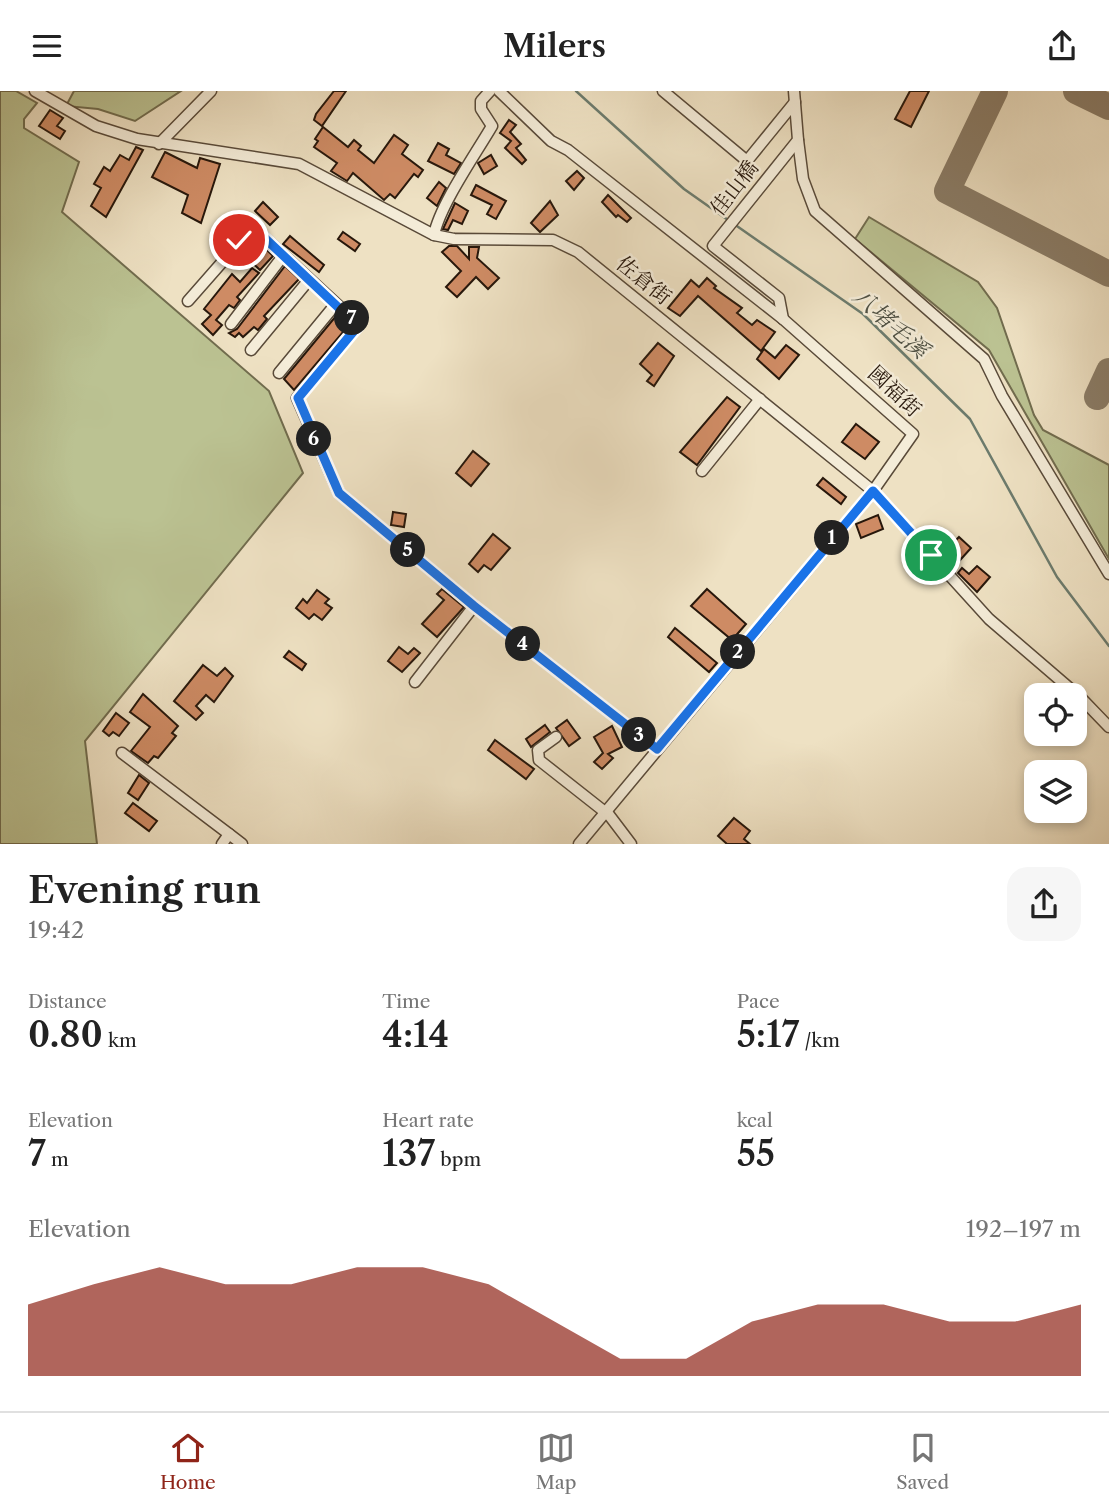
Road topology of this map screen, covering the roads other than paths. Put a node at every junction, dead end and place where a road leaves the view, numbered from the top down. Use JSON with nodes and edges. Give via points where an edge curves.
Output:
{"nodes":[{"id":1,"x":35,"y":91,"type":"edge"},
{"id":2,"x":211,"y":91,"type":"edge"},
{"id":3,"x":490,"y":91,"type":"edge"},
{"id":4,"x":499,"y":91,"type":"edge"},
{"id":5,"x":663,"y":91,"type":"edge"},
{"id":6,"x":794,"y":91,"type":"edge"},
{"id":7,"x":794,"y":103,"type":"junction"},
{"id":8,"x":797,"y":141,"type":"junction"},
{"id":9,"x":159,"y":143,"type":"junction"},
{"id":10,"x":434,"y":235,"type":"junction"},
{"id":11,"x":283,"y":256,"type":"junction"},
{"id":12,"x":309,"y":281,"type":"junction"},
{"id":13,"x":188,"y":301,"type":"dead end"},
{"id":14,"x":335,"y":305,"type":"junction"},
{"id":15,"x":783,"y":319,"type":"junction"},
{"id":16,"x":231,"y":324,"type":"dead end"},
{"id":17,"x":251,"y":350,"type":"dead end"},
{"id":18,"x":279,"y":373,"type":"dead end"},
{"id":19,"x":760,"y":399,"type":"junction"},
{"id":20,"x":702,"y":471,"type":"dead end"},
{"id":21,"x":873,"y":491,"type":"junction"},
{"id":22,"x":1109,"y":574,"type":"edge"},
{"id":23,"x":474,"y":606,"type":"junction"},
{"id":24,"x":415,"y":682,"type":"dead end"},
{"id":25,"x":1109,"y":727,"type":"edge"},
{"id":26,"x":556,"y":737,"type":"dead end"},
{"id":27,"x":657,"y":749,"type":"junction"},
{"id":28,"x":122,"y":753,"type":"dead end"},
{"id":29,"x":606,"y":811,"type":"junction"},
{"id":30,"x":229,"y":834,"type":"junction"},
{"id":31,"x":222,"y":844,"type":"edge"},
{"id":32,"x":242,"y":844,"type":"edge"},
{"id":33,"x":579,"y":844,"type":"edge"},
{"id":34,"x":631,"y":844,"type":"edge"}],
"edges":[{"from":1,"to":9,"type":"street","name":"佐倉街","via":[[96,126]]},
{"from":2,"to":9,"type":"street"},
{"from":3,"to":10,"type":"street","via":[[481,101],[481,109],[492,126],[441,210]]},
{"from":4,"to":15,"type":"street","name":"國福街","via":[[551,141]]},
{"from":5,"to":7,"type":"street","via":[[747,161]]},
{"from":6,"to":7,"type":"street"},
{"from":7,"to":8,"type":"street"},
{"from":8,"to":15,"type":"street","name":"佳山橋","via":[[713,246],[779,298]]},
{"from":8,"to":22,"type":"street","via":[[803,179],[815,211],[984,359]]},
{"from":9,"to":10,"type":"street","name":"佐倉街","via":[[299,165]]},
{"from":10,"to":19,"type":"street","name":"佐倉街","via":[[554,240],[578,252]]},
{"from":11,"to":12,"type":"street"},
{"from":11,"to":13,"type":"street","via":[[253,227]]},
{"from":11,"to":16,"type":"street"},
{"from":12,"to":14,"type":"street"},
{"from":12,"to":17,"type":"street"},
{"from":14,"to":18,"type":"street"},
{"from":14,"to":23,"type":"street","via":[[358,326],[299,395],[298,403],[339,493]]},
{"from":15,"to":21,"type":"street","name":"國福街","via":[[913,434]]},
{"from":19,"to":20,"type":"street"},
{"from":19,"to":21,"type":"street","name":"佐倉街"},
{"from":21,"to":25,"type":"street","name":"佐倉街","via":[[989,619]]},
{"from":21,"to":27,"type":"street","name":"國福街"},
{"from":23,"to":24,"type":"street"},
{"from":23,"to":27,"type":"street"},
{"from":26,"to":29,"type":"street","via":[[538,750],[539,761]]},
{"from":27,"to":29,"type":"street","name":"國福街"},
{"from":28,"to":30,"type":"street"},
{"from":29,"to":33,"type":"street","name":"國福街"},
{"from":29,"to":34,"type":"street"},
{"from":30,"to":31,"type":"street"},
{"from":30,"to":32,"type":"street"}]}
